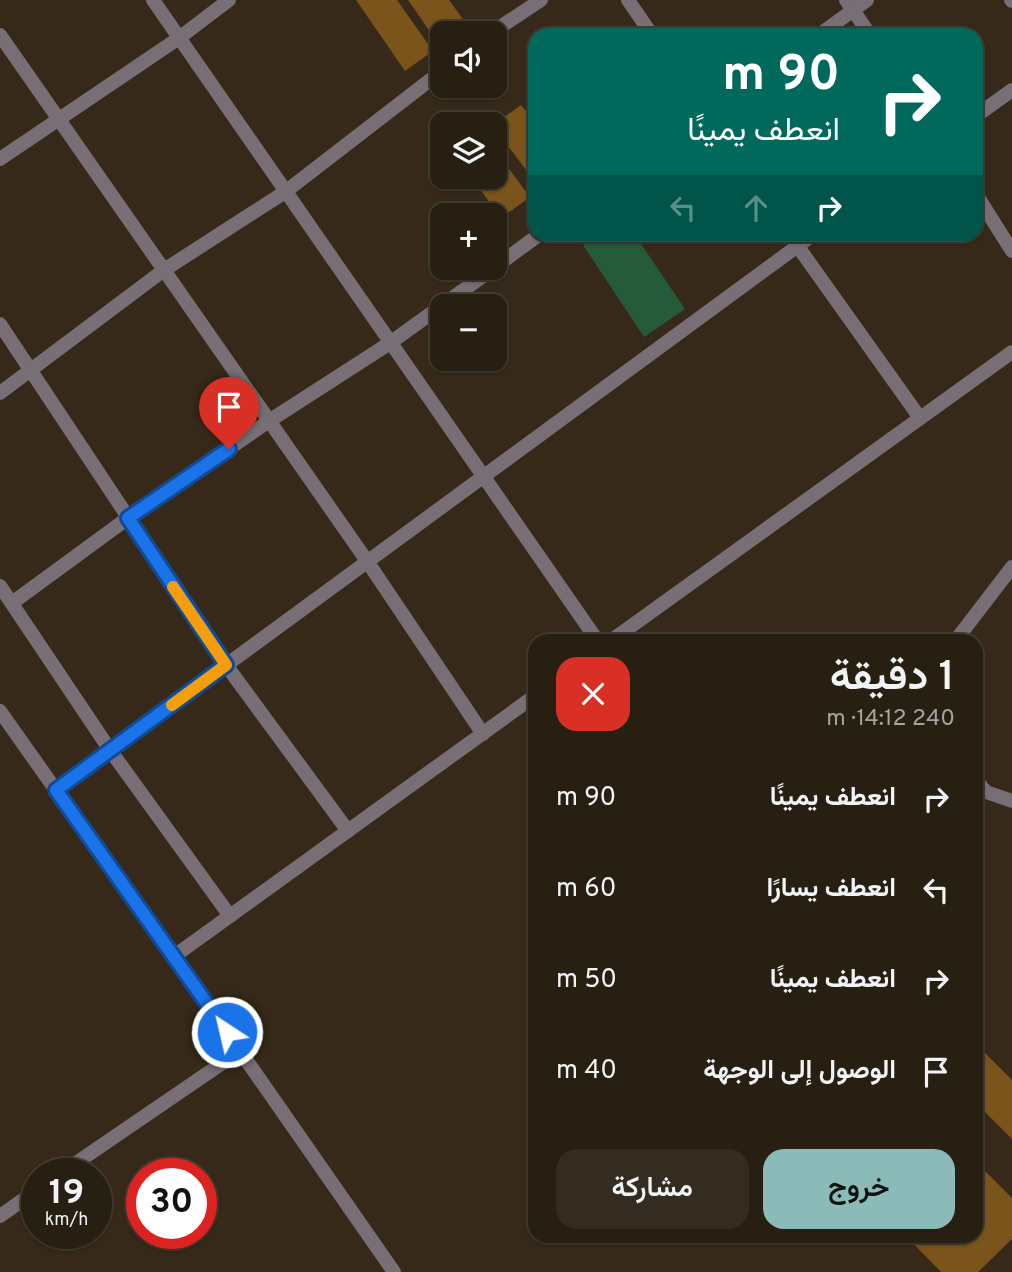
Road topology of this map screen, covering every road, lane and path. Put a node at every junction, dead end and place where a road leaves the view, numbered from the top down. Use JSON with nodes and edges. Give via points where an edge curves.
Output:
{"nodes":[{"id":1,"x":153,"y":0,"type":"edge"},
{"id":2,"x":229,"y":0,"type":"edge"},
{"id":3,"x":541,"y":0,"type":"edge"},
{"id":4,"x":628,"y":0,"type":"edge"},
{"id":5,"x":867,"y":0,"type":"edge"},
{"id":6,"x":850,"y":5,"type":"edge"},
{"id":7,"x":507,"y":22,"type":"edge"},
{"id":8,"x":647,"y":28,"type":"edge"},
{"id":9,"x":826,"y":28,"type":"edge"},
{"id":10,"x":865,"y":28,"type":"edge"},
{"id":11,"x":0,"y":34,"type":"edge"},
{"id":12,"x":179,"y":37,"type":"junction"},
{"id":13,"x":430,"y":80,"type":"edge"},
{"id":14,"x":1012,"y":90,"type":"edge"},
{"id":15,"x":983,"y":111,"type":"edge"},
{"id":16,"x":58,"y":118,"type":"junction"},
{"id":17,"x":0,"y":159,"type":"edge"},
{"id":18,"x":285,"y":192,"type":"junction"},
{"id":19,"x":983,"y":205,"type":"edge"},
{"id":20,"x":529,"y":242,"type":"edge"},
{"id":21,"x":792,"y":242,"type":"edge"},
{"id":22,"x":794,"y":242,"type":"edge"},
{"id":23,"x":1012,"y":251,"type":"edge"},
{"id":24,"x":507,"y":258,"type":"edge"},
{"id":25,"x":164,"y":270,"type":"junction"},
{"id":26,"x":477,"y":280,"type":"edge"},
{"id":27,"x":0,"y":324,"type":"edge"},
{"id":28,"x":390,"y":343,"type":"junction"},
{"id":29,"x":1012,"y":352,"type":"edge"},
{"id":30,"x":30,"y":370,"type":"junction"},
{"id":31,"x":0,"y":393,"type":"edge"},
{"id":32,"x":920,"y":418,"type":"junction"},
{"id":33,"x":269,"y":421,"type":"junction"},
{"id":34,"x":483,"y":477,"type":"junction"},
{"id":35,"x":128,"y":518,"type":"junction"},
{"id":36,"x":367,"y":561,"type":"junction"},
{"id":37,"x":1012,"y":567,"type":"edge"},
{"id":38,"x":0,"y":586,"type":"edge"},
{"id":39,"x":12,"y":603,"type":"junction"},
{"id":40,"x":593,"y":634,"type":"edge"},
{"id":41,"x":620,"y":634,"type":"edge"},
{"id":42,"x":961,"y":634,"type":"edge"},
{"id":43,"x":226,"y":665,"type":"junction"},
{"id":44,"x":528,"y":701,"type":"edge"},
{"id":45,"x":0,"y":711,"type":"edge"},
{"id":46,"x":482,"y":734,"type":"junction"},
{"id":47,"x":110,"y":750,"type":"junction"},
{"id":48,"x":983,"y":788,"type":"edge"},
{"id":49,"x":56,"y":790,"type":"junction"},
{"id":50,"x":1012,"y":801,"type":"edge"},
{"id":51,"x":348,"y":831,"type":"junction"},
{"id":52,"x":230,"y":916,"type":"junction"},
{"id":53,"x":173,"y":957,"type":"junction"},
{"id":54,"x":240,"y":1051,"type":"junction"},
{"id":55,"x":83,"y":1158,"type":"edge"},
{"id":56,"x":21,"y":1201,"type":"edge"},
{"id":57,"x":0,"y":1216,"type":"edge"},
{"id":58,"x":394,"y":1272,"type":"edge"}],
"edges":[{"from":1,"to":12,"type":"street"},
{"from":2,"to":12,"type":"street"},
{"from":3,"to":7,"type":"street"},
{"from":4,"to":8,"type":"street"},
{"from":5,"to":6,"type":"street"},
{"from":6,"to":9,"type":"street"},
{"from":6,"to":10,"type":"street"},
{"from":11,"to":16,"type":"street"},
{"from":12,"to":16,"type":"street"},
{"from":12,"to":18,"type":"street"},
{"from":13,"to":18,"type":"street"},
{"from":14,"to":15,"type":"street"},
{"from":16,"to":17,"type":"street"},
{"from":16,"to":25,"type":"street"},
{"from":18,"to":25,"type":"street"},
{"from":18,"to":28,"type":"street"},
{"from":19,"to":23,"type":"street"},
{"from":20,"to":24,"type":"street"},
{"from":21,"to":34,"type":"street"},
{"from":22,"to":32,"type":"street"},
{"from":25,"to":30,"type":"street"},
{"from":25,"to":33,"type":"street"},
{"from":26,"to":28,"type":"street"},
{"from":27,"to":30,"type":"street"},
{"from":28,"to":33,"type":"street"},
{"from":28,"to":34,"type":"street"},
{"from":29,"to":32,"type":"street"},
{"from":30,"to":31,"type":"street"},
{"from":30,"to":35,"type":"street"},
{"from":32,"to":41,"type":"street"},
{"from":33,"to":35,"type":"street"},
{"from":33,"to":36,"type":"street"},
{"from":34,"to":36,"type":"street"},
{"from":34,"to":40,"type":"street"},
{"from":35,"to":39,"type":"street"},
{"from":35,"to":43,"type":"street"},
{"from":36,"to":43,"type":"street"},
{"from":36,"to":46,"type":"street"},
{"from":37,"to":42,"type":"street"},
{"from":38,"to":39,"type":"street"},
{"from":39,"to":47,"type":"street"},
{"from":43,"to":47,"type":"street"},
{"from":43,"to":51,"type":"street"},
{"from":44,"to":46,"type":"street"},
{"from":45,"to":49,"type":"street"},
{"from":46,"to":51,"type":"street"},
{"from":47,"to":49,"type":"street"},
{"from":47,"to":52,"type":"street"},
{"from":48,"to":50,"type":"street"},
{"from":49,"to":53,"type":"street"},
{"from":51,"to":52,"type":"street"},
{"from":52,"to":53,"type":"street"},
{"from":53,"to":54,"type":"street"},
{"from":54,"to":55,"type":"street"},
{"from":54,"to":58,"type":"street"},
{"from":56,"to":57,"type":"street"}]}
